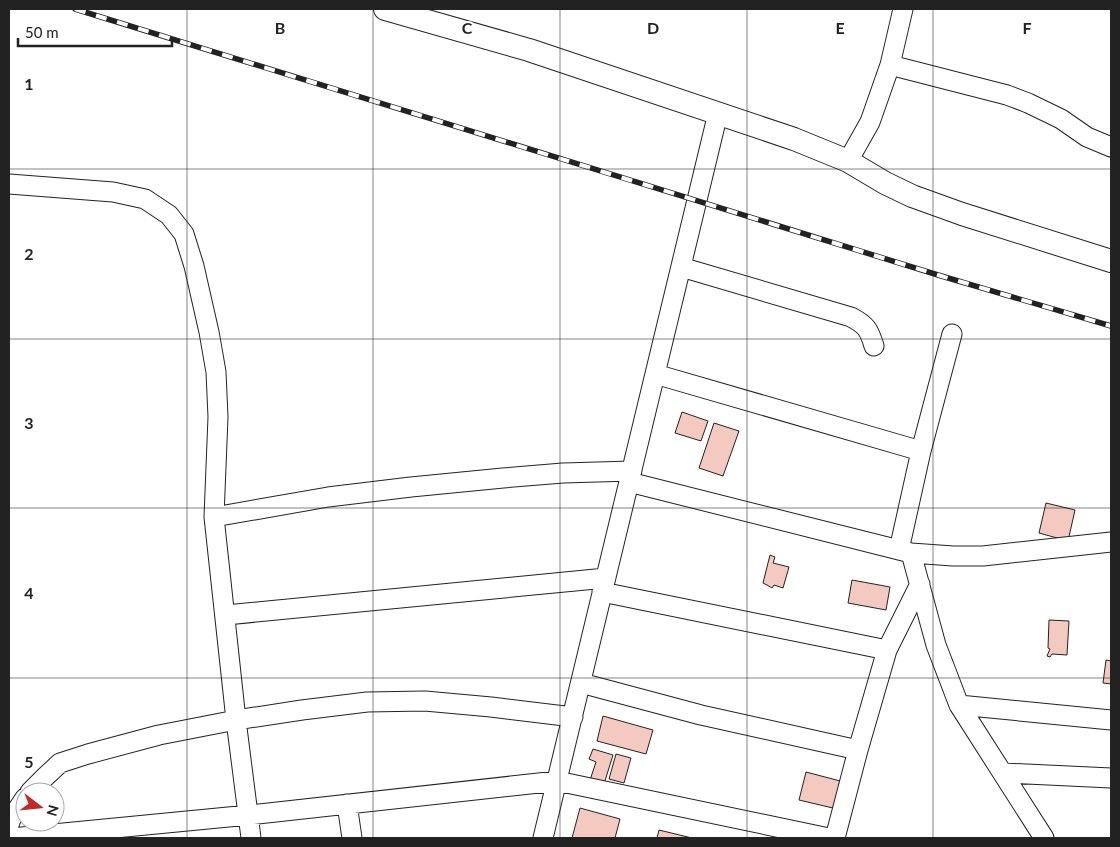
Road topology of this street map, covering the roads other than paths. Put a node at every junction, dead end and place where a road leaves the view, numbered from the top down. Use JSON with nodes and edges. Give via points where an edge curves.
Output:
{"nodes":[{"id":1,"x":385,"y":9,"type":"edge"},
{"id":2,"x":903,"y":9,"type":"edge"},
{"id":3,"x":890,"y":65,"type":"junction"},
{"id":4,"x":718,"y":113,"type":"junction"},
{"id":5,"x":1111,"y":147,"type":"edge"},
{"id":6,"x":848,"y":161,"type":"junction"},
{"id":7,"x":9,"y":184,"type":"edge"},
{"id":8,"x":1111,"y":261,"type":"edge"},
{"id":9,"x":680,"y":267,"type":"junction"},
{"id":10,"x":952,"y":334,"type":"dead end"},
{"id":11,"x":874,"y":346,"type":"dead end"},
{"id":12,"x":655,"y":374,"type":"junction"},
{"id":13,"x":921,"y":451,"type":"junction"},
{"id":14,"x":630,"y":477,"type":"junction"},
{"id":15,"x":214,"y":517,"type":"junction"},
{"id":16,"x":1111,"y":542,"type":"edge"},
{"id":17,"x":905,"y":552,"type":"junction"},
{"id":18,"x":920,"y":584,"type":"junction"},
{"id":19,"x":604,"y":585,"type":"junction"},
{"id":20,"x":226,"y":615,"type":"junction"},
{"id":21,"x":887,"y":650,"type":"junction"},
{"id":22,"x":581,"y":682,"type":"junction"},
{"id":23,"x":959,"y":705,"type":"junction"},
{"id":24,"x":573,"y":717,"type":"junction"},
{"id":25,"x":236,"y":720,"type":"junction"},
{"id":26,"x":1111,"y":720,"type":"edge"},
{"id":27,"x":858,"y":750,"type":"junction"},
{"id":28,"x":1003,"y":773,"type":"junction"},
{"id":29,"x":1111,"y":778,"type":"edge"},
{"id":30,"x":557,"y":781,"type":"junction"},
{"id":31,"x":40,"y":782,"type":"edge"},
{"id":32,"x":347,"y":804,"type":"junction"},
{"id":33,"x":15,"y":814,"type":"edge"},
{"id":34,"x":249,"y":815,"type":"junction"},
{"id":35,"x":9,"y":825,"type":"edge"},
{"id":36,"x":12,"y":838,"type":"edge"},
{"id":37,"x":251,"y":838,"type":"edge"},
{"id":38,"x":352,"y":838,"type":"edge"},
{"id":39,"x":544,"y":838,"type":"edge"},
{"id":40,"x":829,"y":838,"type":"edge"},
{"id":41,"x":836,"y":838,"type":"edge"},
{"id":42,"x":1044,"y":838,"type":"edge"}],
"edges":[{"from":1,"to":4,"type":"street","via":[[529,50]]},
{"from":2,"to":3,"type":"street"},
{"from":3,"to":5,"type":"street","via":[[1028,103]]},
{"from":3,"to":6,"type":"street","via":[[870,122]]},
{"from":4,"to":6,"type":"street"},
{"from":4,"to":9,"type":"street"},
{"from":6,"to":8,"type":"street","via":[[920,199]]},
{"from":7,"to":15,"type":"street","via":[[113,192],[145,199],[169,214],[184,234],[210,332],[216,372],[218,417]]},
{"from":9,"to":11,"type":"street","via":[[851,317],[870,332]]},
{"from":9,"to":12,"type":"street"},
{"from":10,"to":13,"type":"street"},
{"from":12,"to":13,"type":"street"},
{"from":12,"to":14,"type":"street"},
{"from":13,"to":17,"type":"street"},
{"from":14,"to":15,"type":"street","via":[[563,473],[503,478],[328,497]]},
{"from":14,"to":17,"type":"street"},
{"from":14,"to":19,"type":"street"},
{"from":15,"to":20,"type":"street"},
{"from":16,"to":17,"type":"street","via":[[983,556]]},
{"from":17,"to":18,"type":"street"},
{"from":18,"to":21,"type":"street"},
{"from":18,"to":23,"type":"street","via":[[936,645]]},
{"from":19,"to":20,"type":"street"},
{"from":19,"to":21,"type":"street"},
{"from":19,"to":22,"type":"street"},
{"from":20,"to":25,"type":"street"},
{"from":21,"to":27,"type":"street"},
{"from":22,"to":24,"type":"street"},
{"from":22,"to":27,"type":"street","via":[[701,715]]},
{"from":23,"to":26,"type":"street"},
{"from":23,"to":28,"type":"street"},
{"from":24,"to":25,"type":"street","via":[[406,701],[368,702]]},
{"from":24,"to":30,"type":"street"},
{"from":25,"to":31,"type":"street","via":[[159,735],[88,754],[60,763]]},
{"from":25,"to":34,"type":"street"},
{"from":27,"to":41,"type":"street"},
{"from":28,"to":29,"type":"street"},
{"from":28,"to":42,"type":"street"},
{"from":30,"to":32,"type":"street"},
{"from":30,"to":39,"type":"street"},
{"from":30,"to":40,"type":"street"},
{"from":32,"to":34,"type":"street"},
{"from":32,"to":38,"type":"street"},
{"from":33,"to":35,"type":"street"},
{"from":34,"to":36,"type":"street"},
{"from":34,"to":37,"type":"street"}]}
